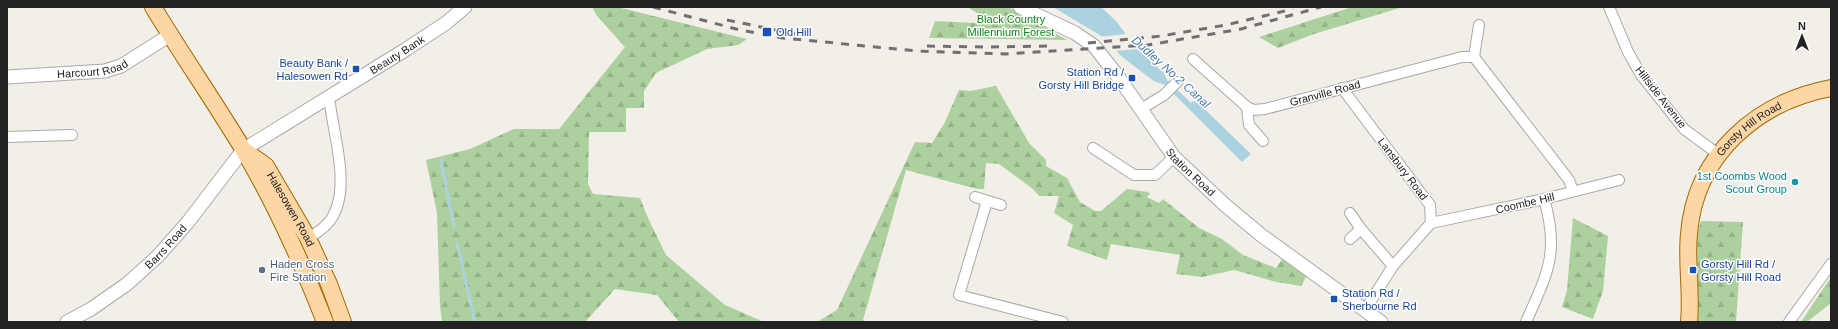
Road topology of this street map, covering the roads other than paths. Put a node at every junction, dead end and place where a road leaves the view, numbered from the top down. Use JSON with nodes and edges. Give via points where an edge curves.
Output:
{"nodes":[{"id":1,"x":153,"y":7,"type":"edge"},
{"id":2,"x":465,"y":7,"type":"edge"},
{"id":3,"x":1020,"y":7,"type":"edge"},
{"id":4,"x":1608,"y":7,"type":"edge"},
{"id":5,"x":1479,"y":25,"type":"dead end"},
{"id":6,"x":170,"y":35,"type":"junction"},
{"id":7,"x":1474,"y":57,"type":"junction"},
{"id":8,"x":1193,"y":59,"type":"dead end"},
{"id":9,"x":7,"y":77,"type":"edge"},
{"id":10,"x":1177,"y":82,"type":"dead end"},
{"id":11,"x":1342,"y":88,"type":"junction"},
{"id":12,"x":1831,"y":88,"type":"edge"},
{"id":13,"x":326,"y":98,"type":"junction"},
{"id":14,"x":1247,"y":107,"type":"junction"},
{"id":15,"x":1141,"y":109,"type":"junction"},
{"id":16,"x":72,"y":135,"type":"dead end"},
{"id":17,"x":7,"y":137,"type":"edge"},
{"id":18,"x":1263,"y":141,"type":"dead end"},
{"id":19,"x":1094,"y":148,"type":"dead end"},
{"id":20,"x":244,"y":150,"type":"junction"},
{"id":21,"x":1718,"y":154,"type":"junction"},
{"id":22,"x":1174,"y":157,"type":"junction"},
{"id":23,"x":1619,"y":180,"type":"dead end"},
{"id":24,"x":1573,"y":191,"type":"junction"},
{"id":25,"x":975,"y":197,"type":"dead end"},
{"id":26,"x":1544,"y":199,"type":"junction"},
{"id":27,"x":987,"y":201,"type":"junction"},
{"id":28,"x":1001,"y":205,"type":"dead end"},
{"id":29,"x":1350,"y":213,"type":"dead end"},
{"id":30,"x":1431,"y":223,"type":"junction"},
{"id":31,"x":1361,"y":229,"type":"junction"},
{"id":32,"x":308,"y":238,"type":"junction"},
{"id":33,"x":1350,"y":239,"type":"dead end"},
{"id":34,"x":1831,"y":264,"type":"edge"},
{"id":35,"x":1393,"y":266,"type":"junction"},
{"id":36,"x":1372,"y":318,"type":"edge"},
{"id":37,"x":67,"y":322,"type":"edge"},
{"id":38,"x":325,"y":322,"type":"edge"},
{"id":39,"x":343,"y":322,"type":"edge"},
{"id":40,"x":1063,"y":322,"type":"edge"},
{"id":41,"x":1526,"y":322,"type":"edge"},
{"id":42,"x":1689,"y":322,"type":"edge"},
{"id":43,"x":1789,"y":322,"type":"edge"}],
"edges":[{"from":1,"to":6,"type":"main road","name":"Halesowen Road"},
{"from":2,"to":13,"type":"street","name":"Beauty Bank","via":[[405,50]]},
{"from":3,"to":15,"type":"street","name":"Station Road","via":[[1075,33],[1094,46]]},
{"from":4,"to":21,"type":"street","name":"Hillside Avenue","via":[[1641,75],[1684,129]]},
{"from":5,"to":7,"type":"street"},
{"from":6,"to":9,"type":"street","name":"Harcourt Road","via":[[121,66],[105,71]]},
{"from":6,"to":20,"type":"main road","name":"Halesowen Road"},
{"from":7,"to":11,"type":"street","name":"Granville Road","via":[[1462,57]]},
{"from":7,"to":24,"type":"street","via":[[1569,180]]},
{"from":8,"to":14,"type":"street"},
{"from":10,"to":15,"type":"street","via":[[1164,95]]},
{"from":11,"to":14,"type":"street","name":"Granville Road","via":[[1265,109],[1254,110]]},
{"from":11,"to":30,"type":"street","name":"Lansbury Road","via":[[1430,205]]},
{"from":12,"to":21,"type":"main road","name":"Gorsty Hill Road","via":[[1803,95],[1758,116]]},
{"from":13,"to":20,"type":"street","name":"Beauty Bank"},
{"from":13,"to":32,"type":"street","via":[[330,104],[341,171],[339,197],[333,216],[324,227]]},
{"from":14,"to":18,"type":"street","via":[[1248,126]]},
{"from":15,"to":22,"type":"street","name":"Station Road"},
{"from":16,"to":17,"type":"street"},
{"from":19,"to":22,"type":"street","via":[[1134,175],[1155,175]]},
{"from":20,"to":32,"type":"main road","name":"Halesowen Road","via":[[266,166]]},
{"from":20,"to":37,"type":"street","name":"Barrs Road","via":[[158,256],[127,284]]},
{"from":20,"to":38,"type":"main road","name":"Halesowen Road","via":[[290,240]]},
{"from":21,"to":42,"type":"main road","name":"Gorsty Hill Road","via":[[1703,183],[1688,235]]},
{"from":22,"to":36,"type":"street","name":"Station Road","via":[[1261,235]]},
{"from":23,"to":24,"type":"street","name":"Coombe Hill"},
{"from":24,"to":26,"type":"street","name":"Coombe Hill"},
{"from":25,"to":27,"type":"street"},
{"from":26,"to":30,"type":"street","name":"Coombe Hill"},
{"from":26,"to":41,"type":"street","via":[[1550,216],[1551,254],[1546,277]]},
{"from":27,"to":28,"type":"street"},
{"from":27,"to":40,"type":"street","via":[[960,295]]},
{"from":29,"to":31,"type":"street"},
{"from":30,"to":35,"type":"street"},
{"from":31,"to":33,"type":"street"},
{"from":31,"to":35,"type":"street"},
{"from":32,"to":39,"type":"main road","name":"Halesowen Road"},
{"from":34,"to":43,"type":"street"},
{"from":35,"to":36,"type":"street"}]}
